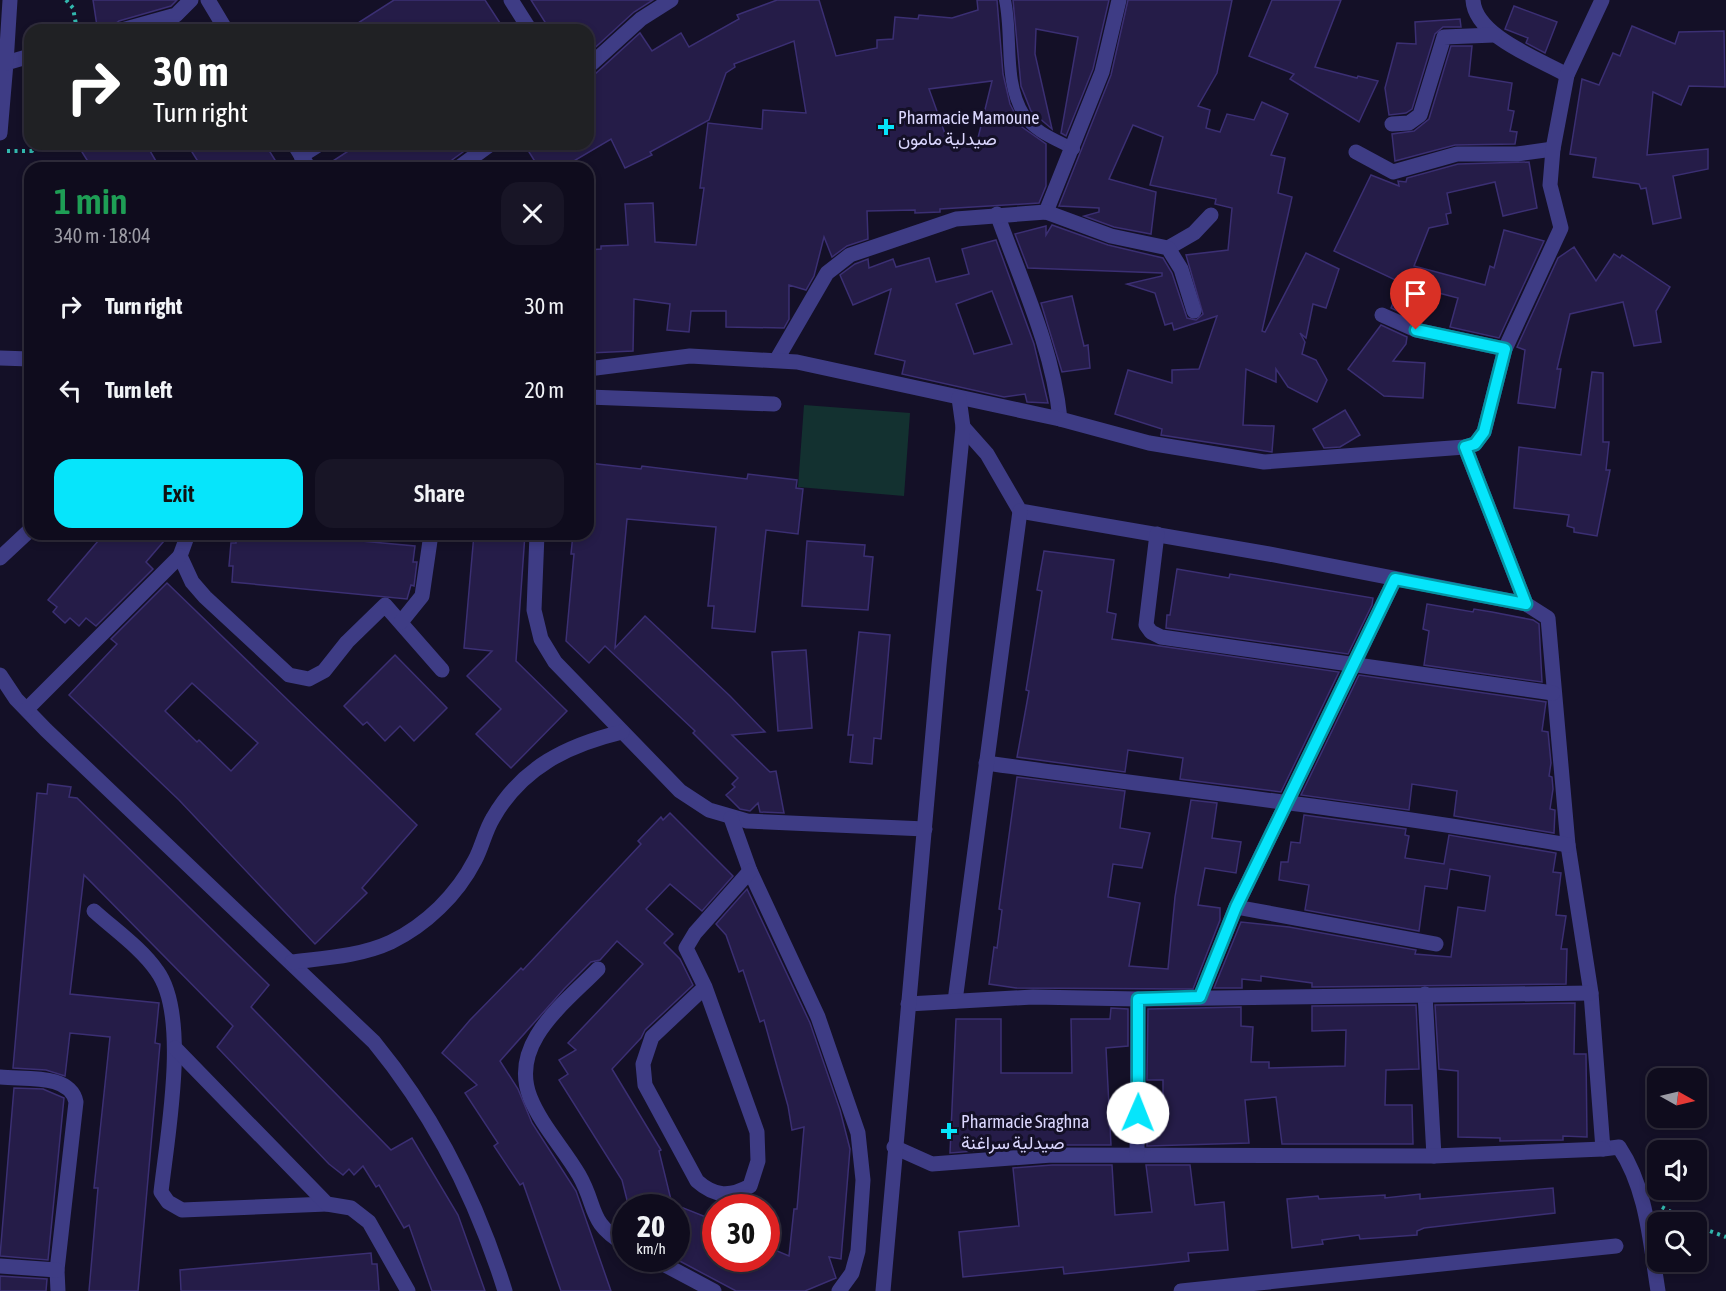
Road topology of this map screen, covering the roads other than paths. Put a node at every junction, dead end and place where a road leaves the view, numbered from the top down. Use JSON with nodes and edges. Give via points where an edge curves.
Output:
{"nodes":[{"id":1,"x":10,"y":0,"type":"edge"},
{"id":2,"x":191,"y":0,"type":"edge"},
{"id":3,"x":208,"y":0,"type":"edge"},
{"id":4,"x":512,"y":0,"type":"edge"},
{"id":5,"x":672,"y":0,"type":"edge"},
{"id":6,"x":1005,"y":0,"type":"edge"},
{"id":7,"x":1119,"y":0,"type":"edge"},
{"id":8,"x":1473,"y":0,"type":"edge"},
{"id":9,"x":1602,"y":0,"type":"edge"},
{"id":10,"x":174,"y":7,"type":"edge"},
{"id":11,"x":136,"y":24,"type":"edge"},
{"id":12,"x":222,"y":24,"type":"edge"},
{"id":13,"x":526,"y":24,"type":"edge"},
{"id":14,"x":1494,"y":35,"type":"junction"},
{"id":15,"x":24,"y":58,"type":"edge"},
{"id":16,"x":594,"y":62,"type":"edge"},
{"id":17,"x":3,"y":63,"type":"edge"},
{"id":18,"x":1567,"y":75,"type":"junction"},
{"id":19,"x":1392,"y":124,"type":"dead end"},
{"id":20,"x":0,"y":133,"type":"edge"},
{"id":21,"x":1074,"y":149,"type":"junction"},
{"id":22,"x":1553,"y":149,"type":"junction"},
{"id":23,"x":483,"y":150,"type":"edge"},
{"id":24,"x":1356,"y":152,"type":"dead end"},
{"id":25,"x":466,"y":162,"type":"edge"},
{"id":26,"x":1046,"y":212,"type":"junction"},
{"id":27,"x":997,"y":214,"type":"junction"},
{"id":28,"x":1211,"y":215,"type":"dead end"},
{"id":29,"x":1168,"y":248,"type":"junction"},
{"id":30,"x":1194,"y":311,"type":"dead end"},
{"id":31,"x":1382,"y":315,"type":"dead end"},
{"id":32,"x":1505,"y":349,"type":"junction"},
{"id":33,"x":0,"y":358,"type":"edge"},
{"id":34,"x":24,"y":359,"type":"edge"},
{"id":35,"x":777,"y":359,"type":"junction"},
{"id":36,"x":594,"y":368,"type":"edge"},
{"id":37,"x":594,"y":397,"type":"edge"},
{"id":38,"x":959,"y":398,"type":"junction"},
{"id":39,"x":774,"y":404,"type":"dead end"},
{"id":40,"x":1060,"y":419,"type":"junction"},
{"id":41,"x":963,"y":426,"type":"junction"},
{"id":42,"x":1465,"y":447,"type":"junction"},
{"id":43,"x":1020,"y":511,"type":"junction"},
{"id":44,"x":1157,"y":534,"type":"junction"},
{"id":45,"x":24,"y":536,"type":"edge"},
{"id":46,"x":186,"y":540,"type":"edge"},
{"id":47,"x":430,"y":540,"type":"edge"},
{"id":48,"x":537,"y":540,"type":"edge"},
{"id":49,"x":180,"y":556,"type":"junction"},
{"id":50,"x":0,"y":558,"type":"edge"},
{"id":51,"x":1395,"y":579,"type":"junction"},
{"id":52,"x":1526,"y":604,"type":"junction"},
{"id":53,"x":400,"y":622,"type":"junction"},
{"id":54,"x":1356,"y":664,"type":"junction"},
{"id":55,"x":442,"y":670,"type":"dead end"},
{"id":56,"x":0,"y":675,"type":"edge"},
{"id":57,"x":1553,"y":693,"type":"junction"},
{"id":58,"x":27,"y":709,"type":"junction"},
{"id":59,"x":622,"y":732,"type":"junction"},
{"id":60,"x":986,"y":763,"type":"junction"},
{"id":61,"x":1286,"y":804,"type":"junction"},
{"id":62,"x":731,"y":818,"type":"junction"},
{"id":63,"x":924,"y":829,"type":"junction"},
{"id":64,"x":1568,"y":844,"type":"junction"},
{"id":65,"x":750,"y":872,"type":"junction"},
{"id":66,"x":1236,"y":907,"type":"junction"},
{"id":67,"x":94,"y":911,"type":"dead end"},
{"id":68,"x":1436,"y":944,"type":"dead end"},
{"id":69,"x":292,"y":962,"type":"junction"},
{"id":70,"x":598,"y":969,"type":"dead end"},
{"id":71,"x":705,"y":987,"type":"junction"},
{"id":72,"x":1591,"y":993,"type":"junction"},
{"id":73,"x":1425,"y":994,"type":"junction"},
{"id":74,"x":1200,"y":997,"type":"junction"},
{"id":75,"x":1138,"y":999,"type":"junction"},
{"id":76,"x":955,"y":1001,"type":"junction"},
{"id":77,"x":908,"y":1004,"type":"junction"},
{"id":78,"x":175,"y":1048,"type":"junction"},
{"id":79,"x":0,"y":1077,"type":"edge"},
{"id":80,"x":894,"y":1147,"type":"junction"},
{"id":81,"x":1603,"y":1149,"type":"junction"},
{"id":82,"x":1137,"y":1154,"type":"junction"},
{"id":83,"x":1434,"y":1156,"type":"junction"},
{"id":84,"x":327,"y":1204,"type":"junction"},
{"id":85,"x":612,"y":1234,"type":"edge"},
{"id":86,"x":1616,"y":1246,"type":"dead end"},
{"id":87,"x":0,"y":1266,"type":"edge"},
{"id":88,"x":57,"y":1270,"type":"junction"},
{"id":89,"x":678,"y":1272,"type":"edge"},
{"id":90,"x":1280,"y":1287,"type":"edge"},
{"id":91,"x":58,"y":1291,"type":"edge"},
{"id":92,"x":408,"y":1291,"type":"edge"},
{"id":93,"x":505,"y":1291,"type":"edge"},
{"id":94,"x":714,"y":1291,"type":"edge"},
{"id":95,"x":839,"y":1291,"type":"edge"},
{"id":96,"x":883,"y":1291,"type":"edge"},
{"id":97,"x":1181,"y":1291,"type":"edge"},
{"id":98,"x":1658,"y":1291,"type":"edge"}],
"edges":[{"from":1,"to":17,"type":"street"},
{"from":2,"to":10,"type":"street"},
{"from":3,"to":12,"type":"street"},
{"from":4,"to":13,"type":"street"},
{"from":5,"to":16,"type":"street","via":[[641,19]]},
{"from":6,"to":21,"type":"lane","via":[[1013,86],[1024,116],[1048,136]]},
{"from":7,"to":21,"type":"street","via":[[1102,72]]},
{"from":8,"to":14,"type":"street","via":[[1477,17]]},
{"from":9,"to":18,"type":"street"},
{"from":10,"to":11,"type":"street"},
{"from":14,"to":18,"type":"street"},
{"from":14,"to":19,"type":"street","via":[[1444,37],[1420,115],[1410,123]]},
{"from":15,"to":17,"type":"street"},
{"from":17,"to":20,"type":"street"},
{"from":18,"to":22,"type":"street"},
{"from":21,"to":26,"type":"street"},
{"from":22,"to":24,"type":"street","via":[[1517,154],[1457,154],[1393,172]]},
{"from":22,"to":32,"type":"street","via":[[1550,184],[1561,228]]},
{"from":23,"to":25,"type":"street"},
{"from":26,"to":27,"type":"street"},
{"from":26,"to":29,"type":"street","via":[[1111,236]]},
{"from":27,"to":35,"type":"street","via":[[956,219],[850,255],[827,273]]},
{"from":27,"to":40,"type":"street","via":[[1049,360]]},
{"from":28,"to":29,"type":"street","via":[[1194,233]]},
{"from":29,"to":30,"type":"street","via":[[1181,269]]},
{"from":31,"to":32,"type":"street","via":[[1416,330]]},
{"from":32,"to":42,"type":"street","via":[[1484,432],[1475,444]]},
{"from":33,"to":34,"type":"street"},
{"from":35,"to":36,"type":"street","via":[[690,356]]},
{"from":35,"to":38,"type":"street"},
{"from":37,"to":39,"type":"street"},
{"from":38,"to":40,"type":"street"},
{"from":38,"to":41,"type":"street"},
{"from":40,"to":42,"type":"street","via":[[1149,443],[1264,462]]},
{"from":41,"to":43,"type":"street","via":[[987,454]]},
{"from":41,"to":63,"type":"street"},
{"from":42,"to":52,"type":"street"},
{"from":43,"to":44,"type":"street"},
{"from":43,"to":60,"type":"street"},
{"from":44,"to":51,"type":"street"},
{"from":44,"to":54,"type":"street","via":[[1146,613],[1146,625],[1151,632],[1161,638]]},
{"from":45,"to":50,"type":"street"},
{"from":46,"to":49,"type":"street"},
{"from":47,"to":53,"type":"street","via":[[423,596]]},
{"from":48,"to":59,"type":"street","via":[[534,610],[541,639],[555,662]]},
{"from":49,"to":53,"type":"street","via":[[192,582],[206,597],[295,678],[309,679],[324,671],[384,605]]},
{"from":49,"to":58,"type":"street"},
{"from":51,"to":52,"type":"street"},
{"from":51,"to":54,"type":"street"},
{"from":52,"to":57,"type":"street","via":[[1548,618]]},
{"from":53,"to":55,"type":"street"},
{"from":54,"to":57,"type":"street"},
{"from":54,"to":61,"type":"street"},
{"from":56,"to":58,"type":"street"},
{"from":57,"to":64,"type":"street"},
{"from":58,"to":69,"type":"street"},
{"from":59,"to":62,"type":"street","via":[[687,796]]},
{"from":59,"to":69,"type":"street","via":[[574,746],[528,775],[491,820],[462,882],[412,930],[370,951]]},
{"from":60,"to":61,"type":"street"},
{"from":60,"to":76,"type":"street"},
{"from":61,"to":64,"type":"street","via":[[1426,820]]},
{"from":61,"to":66,"type":"street"},
{"from":62,"to":63,"type":"street"},
{"from":62,"to":65,"type":"street"},
{"from":63,"to":77,"type":"street"},
{"from":64,"to":72,"type":"street"},
{"from":65,"to":71,"type":"street","via":[[686,948]]},
{"from":65,"to":95,"type":"street","via":[[818,1017],[860,1145],[863,1180],[858,1251],[852,1273]]},
{"from":66,"to":68,"type":"street"},
{"from":66,"to":74,"type":"street"},
{"from":67,"to":78,"type":"street","via":[[161,977]]},
{"from":69,"to":93,"type":"street","via":[[374,1041],[404,1080],[471,1200]]},
{"from":70,"to":85,"type":"street","via":[[534,1037],[526,1061],[527,1086],[531,1099],[580,1177],[597,1222]]},
{"from":71,"to":71,"type":"street","via":[[759,1147],[750,1186],[727,1196],[706,1189],[697,1181],[650,1095],[643,1074],[644,1054],[652,1037]]},
{"from":72,"to":73,"type":"street"},
{"from":72,"to":81,"type":"street"},
{"from":73,"to":74,"type":"street"},
{"from":73,"to":83,"type":"street"},
{"from":74,"to":75,"type":"street"},
{"from":75,"to":76,"type":"street","via":[[1033,997]]},
{"from":75,"to":82,"type":"street"},
{"from":76,"to":77,"type":"street"},
{"from":77,"to":80,"type":"street"},
{"from":78,"to":84,"type":"street"},
{"from":78,"to":84,"type":"street","via":[[161,1192],[168,1202],[182,1210]]},
{"from":79,"to":88,"type":"street","via":[[61,1082],[74,1094]]},
{"from":80,"to":82,"type":"street","via":[[932,1164],[1052,1155]]},
{"from":80,"to":96,"type":"street"},
{"from":81,"to":83,"type":"street"},
{"from":81,"to":98,"type":"street","via":[[1619,1147],[1632,1166],[1641,1193]]},
{"from":82,"to":83,"type":"street"},
{"from":84,"to":92,"type":"street","via":[[351,1208],[369,1222]]},
{"from":86,"to":90,"type":"street"},
{"from":87,"to":88,"type":"street"},
{"from":88,"to":91,"type":"street"},
{"from":89,"to":94,"type":"street"},
{"from":90,"to":97,"type":"street"}]}
